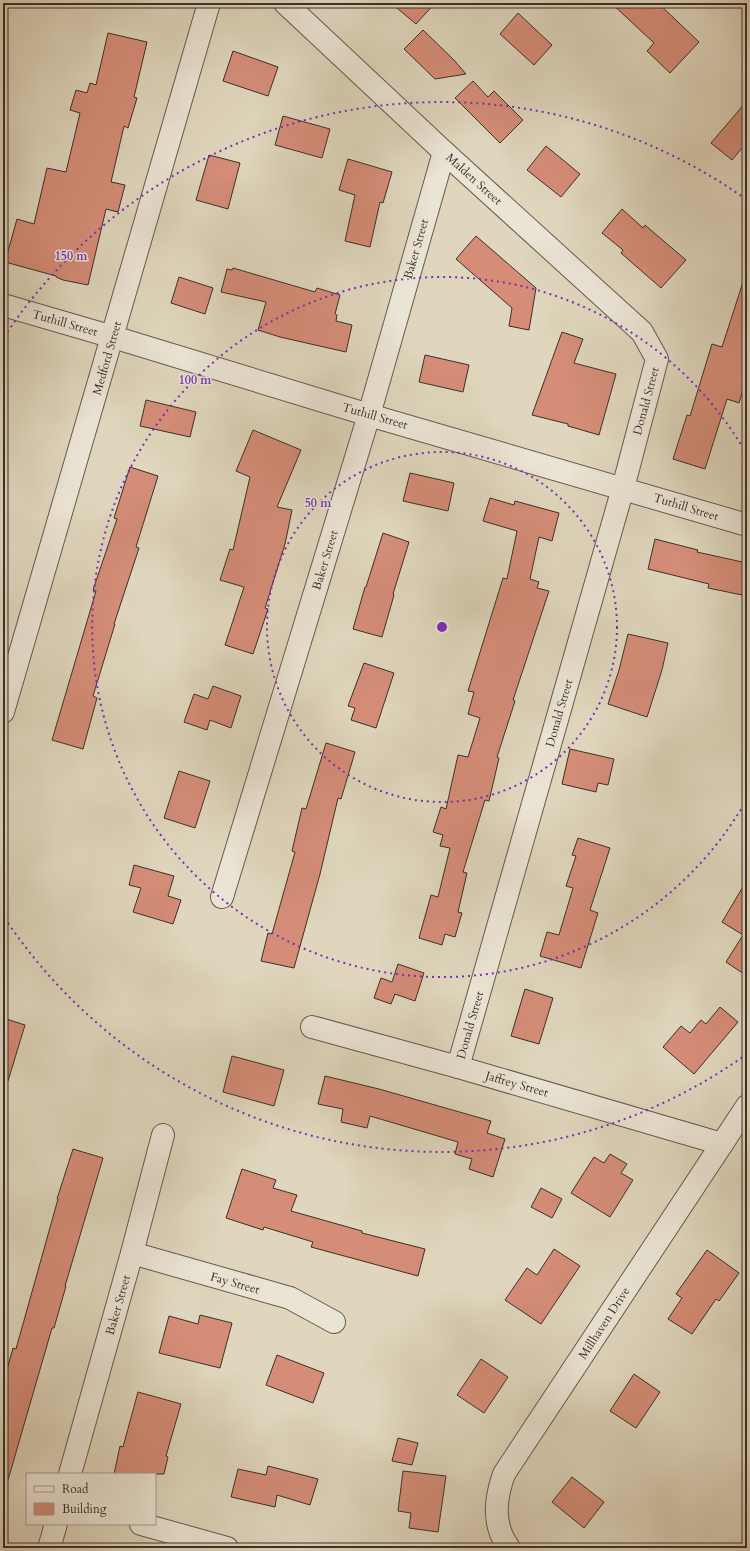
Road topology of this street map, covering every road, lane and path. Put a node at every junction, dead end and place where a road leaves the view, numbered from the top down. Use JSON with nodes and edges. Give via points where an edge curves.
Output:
{"nodes":[{"id":1,"x":209,"y":3,"type":"edge"},
{"id":2,"x":285,"y":3,"type":"edge"},
{"id":3,"x":444,"y":152,"type":"junction"},
{"id":4,"x":3,"y":305,"type":"edge"},
{"id":5,"x":113,"y":336,"type":"junction"},
{"id":6,"x":657,"y":359,"type":"joint"},
{"id":7,"x":369,"y":415,"type":"junction"},
{"id":8,"x":623,"y":488,"type":"junction"},
{"id":9,"x":747,"y":525,"type":"edge"},
{"id":10,"x":3,"y":712,"type":"edge"},
{"id":11,"x":222,"y":897,"type":"dead end"},
{"id":12,"x":312,"y":1027,"type":"dead end"},
{"id":13,"x":458,"y":1067,"type":"junction"},
{"id":14,"x":747,"y":1106,"type":"edge"},
{"id":15,"x":163,"y":1135,"type":"dead end"},
{"id":16,"x":722,"y":1144,"type":"junction"},
{"id":17,"x":132,"y":1253,"type":"junction"},
{"id":18,"x":334,"y":1322,"type":"dead end"},
{"id":19,"x":70,"y":1473,"type":"edge"},
{"id":20,"x":56,"y":1525,"type":"edge"},
{"id":21,"x":145,"y":1525,"type":"edge"},
{"id":22,"x":49,"y":1548,"type":"edge"},
{"id":23,"x":227,"y":1548,"type":"edge"},
{"id":24,"x":509,"y":1548,"type":"edge"}],
"edges":[{"from":1,"to":5,"type":"street","name":"Medford Street"},
{"from":2,"to":3,"type":"street","name":"Malden Street"},
{"from":3,"to":6,"type":"street","name":"Malden Street","via":[[642,332]]},
{"from":3,"to":7,"type":"street","name":"Baker Street"},
{"from":4,"to":5,"type":"street","name":"Tuthill Street"},
{"from":5,"to":7,"type":"street","name":"Tuthill Street"},
{"from":5,"to":10,"type":"street","name":"Medford Street"},
{"from":6,"to":8,"type":"street","name":"Donald Street"},
{"from":7,"to":8,"type":"street","name":"Tuthill Street"},
{"from":7,"to":11,"type":"street","name":"Baker Street"},
{"from":8,"to":9,"type":"street","name":"Tuthill Street"},
{"from":8,"to":13,"type":"street","name":"Donald Street"},
{"from":12,"to":13,"type":"street","name":"Jaffrey Street"},
{"from":13,"to":16,"type":"street","name":"Jaffrey Street"},
{"from":14,"to":16,"type":"street","name":"Millhaven Drive"},
{"from":15,"to":17,"type":"street","name":"Baker Street"},
{"from":16,"to":24,"type":"street","name":"Millhaven Drive","via":[[504,1474],[496,1502],[497,1517],[500,1531]]},
{"from":17,"to":18,"type":"street","name":"Fay Street","via":[[290,1298]]},
{"from":17,"to":19,"type":"street","name":"Baker Street"},
{"from":20,"to":22,"type":"street"},
{"from":21,"to":23,"type":"street"}]}
